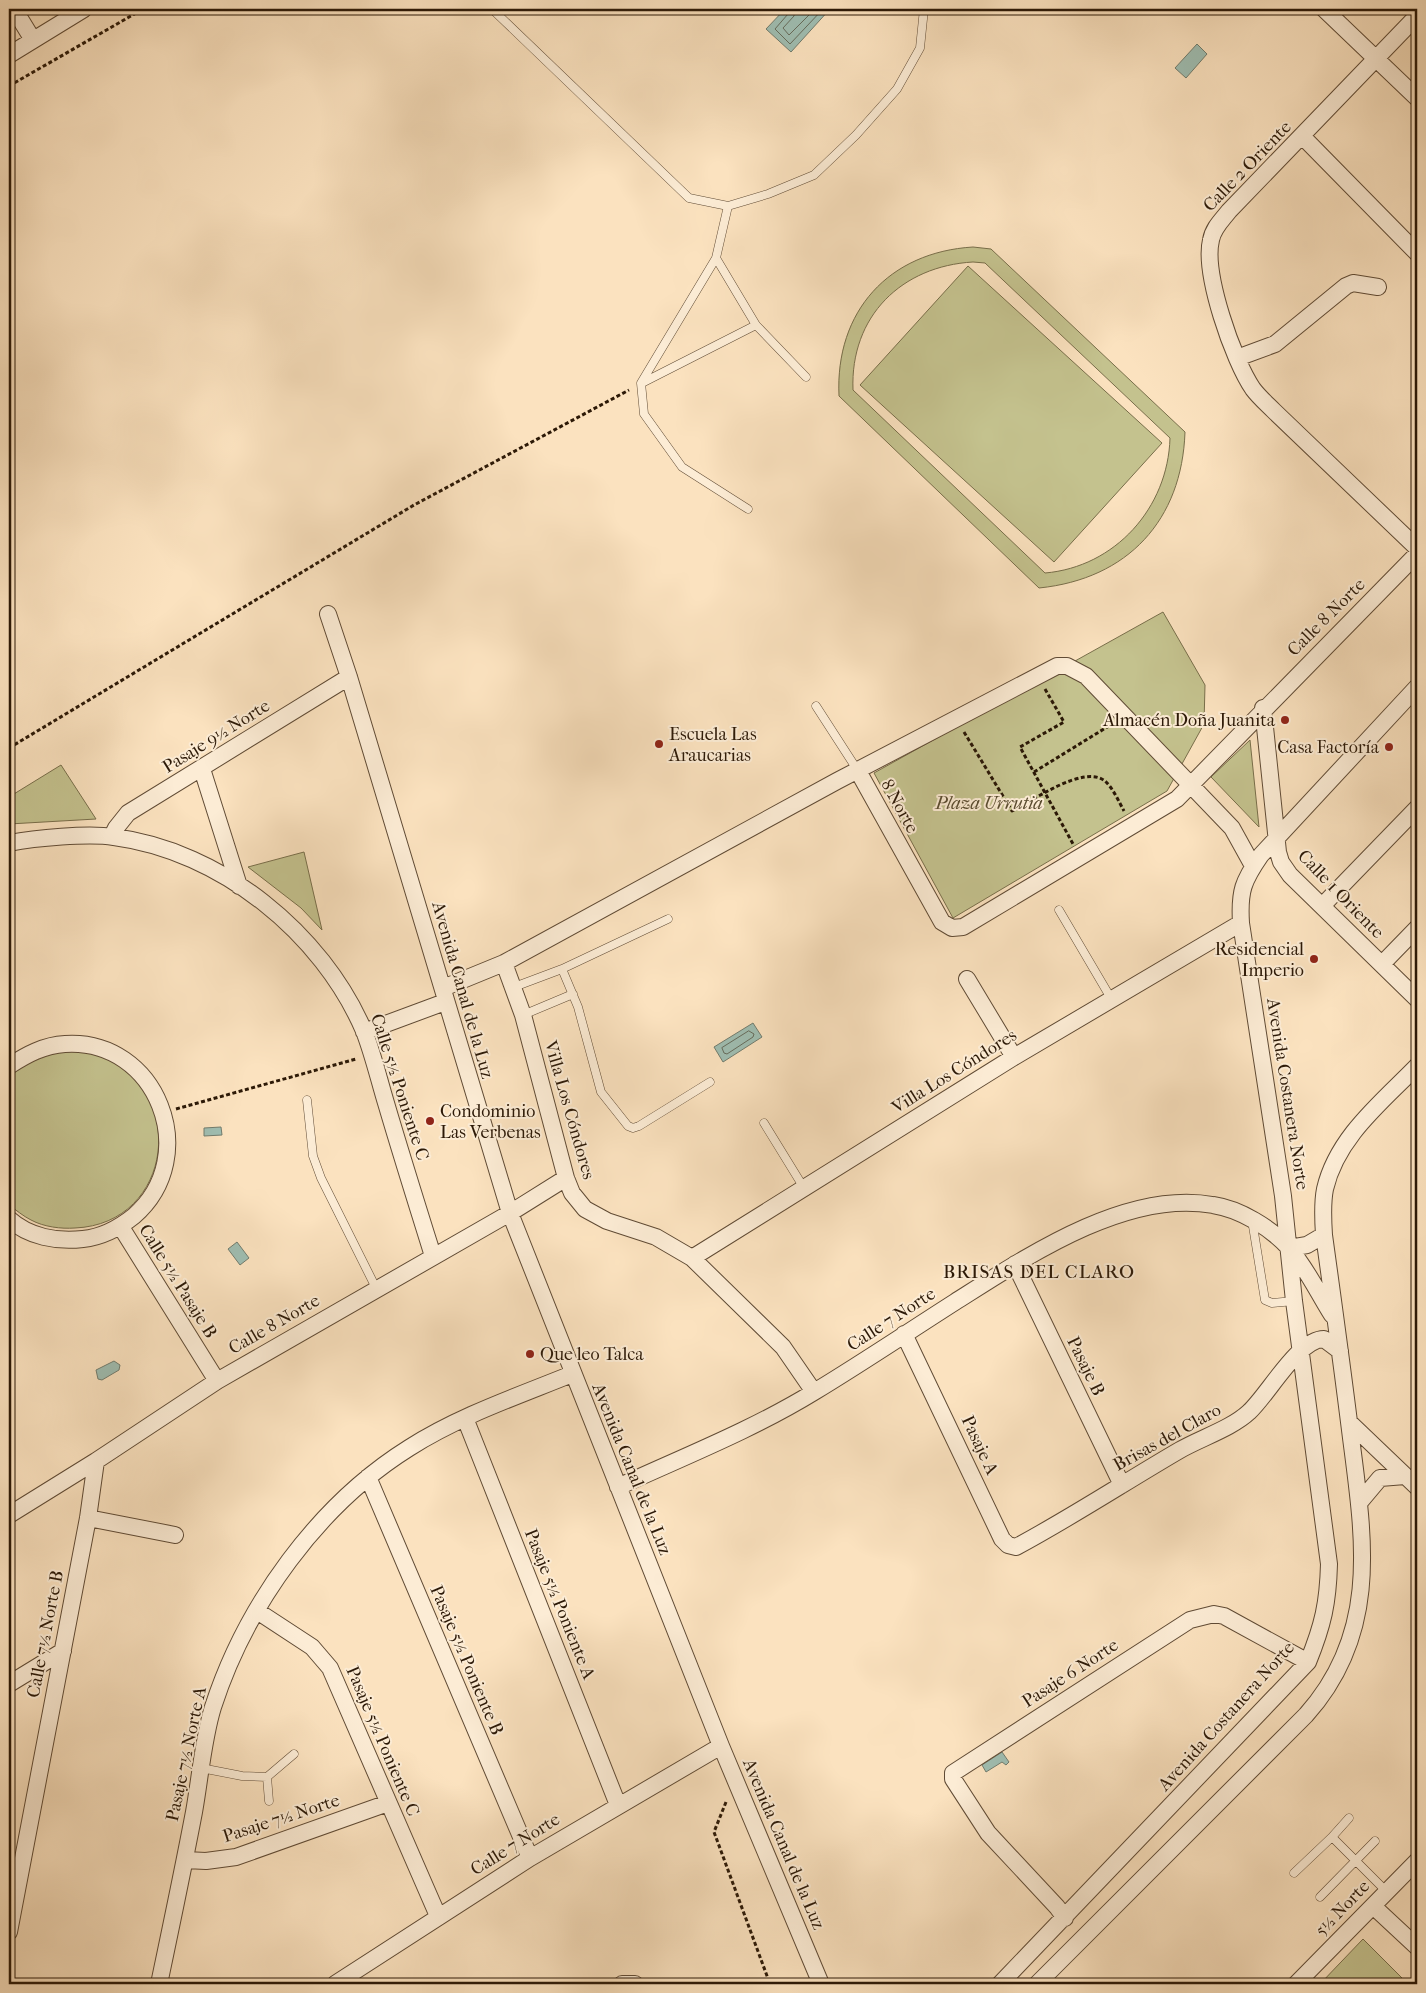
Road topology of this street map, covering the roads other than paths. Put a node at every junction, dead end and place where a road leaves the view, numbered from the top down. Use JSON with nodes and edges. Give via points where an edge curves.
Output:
{"nodes":[{"id":1,"x":14,"y":9,"type":"edge"},
{"id":2,"x":84,"y":9,"type":"edge"},
{"id":3,"x":492,"y":9,"type":"edge"},
{"id":4,"x":924,"y":9,"type":"edge"},
{"id":5,"x":1324,"y":9,"type":"edge"},
{"id":6,"x":1417,"y":16,"type":"edge"},
{"id":7,"x":33,"y":40,"type":"junction"},
{"id":8,"x":9,"y":55,"type":"edge"},
{"id":9,"x":1376,"y":59,"type":"junction"},
{"id":10,"x":1417,"y":98,"type":"edge"},
{"id":11,"x":1302,"y":136,"type":"junction"},
{"id":12,"x":728,"y":206,"type":"junction"},
{"id":13,"x":1417,"y":253,"type":"edge"},
{"id":14,"x":716,"y":258,"type":"junction"},
{"id":15,"x":1378,"y":288,"type":"dead end"},
{"id":16,"x":756,"y":325,"type":"junction"},
{"id":17,"x":1237,"y":358,"type":"junction"},
{"id":18,"x":806,"y":377,"type":"dead end"},
{"id":19,"x":641,"y":383,"type":"junction"},
{"id":20,"x":748,"y":508,"type":"dead end"},
{"id":21,"x":1417,"y":548,"type":"edge"},
{"id":22,"x":1417,"y":554,"type":"edge"},
{"id":23,"x":328,"y":614,"type":"dead end"},
{"id":24,"x":349,"y":677,"type":"junction"},
{"id":25,"x":1417,"y":687,"type":"edge"},
{"id":26,"x":816,"y":706,"type":"dead end"},
{"id":27,"x":1264,"y":708,"type":"junction"},
{"id":28,"x":202,"y":769,"type":"junction"},
{"id":29,"x":858,"y":771,"type":"junction"},
{"id":30,"x":1190,"y":786,"type":"junction"},
{"id":31,"x":1417,"y":808,"type":"edge"},
{"id":32,"x":112,"y":836,"type":"junction"},
{"id":33,"x":1276,"y":838,"type":"junction"},
{"id":34,"x":9,"y":843,"type":"edge"},
{"id":35,"x":1253,"y":866,"type":"junction"},
{"id":36,"x":239,"y":886,"type":"junction"},
{"id":37,"x":1322,"y":906,"type":"junction"},
{"id":38,"x":1059,"y":910,"type":"dead end"},
{"id":39,"x":668,"y":920,"type":"dead end"},
{"id":40,"x":1241,"y":923,"type":"junction"},
{"id":41,"x":1417,"y":928,"type":"edge"},
{"id":42,"x":504,"y":963,"type":"junction"},
{"id":43,"x":1382,"y":964,"type":"junction"},
{"id":44,"x":562,"y":969,"type":"junction"},
{"id":45,"x":967,"y":979,"type":"dead end"},
{"id":46,"x":514,"y":987,"type":"junction"},
{"id":47,"x":573,"y":994,"type":"junction"},
{"id":48,"x":444,"y":995,"type":"junction"},
{"id":49,"x":1417,"y":999,"type":"edge"},
{"id":50,"x":1112,"y":1000,"type":"junction"},
{"id":51,"x":522,"y":1015,"type":"junction"},
{"id":52,"x":364,"y":1032,"type":"junction"},
{"id":53,"x":1014,"y":1057,"type":"junction"},
{"id":54,"x":9,"y":1066,"type":"edge"},
{"id":55,"x":1417,"y":1066,"type":"edge"},
{"id":56,"x":710,"y":1082,"type":"dead end"},
{"id":57,"x":306,"y":1100,"type":"dead end"},
{"id":58,"x":764,"y":1123,"type":"dead end"},
{"id":59,"x":566,"y":1178,"type":"junction"},
{"id":60,"x":804,"y":1188,"type":"junction"},
{"id":61,"x":510,"y":1213,"type":"junction"},
{"id":62,"x":9,"y":1219,"type":"edge"},
{"id":63,"x":1252,"y":1220,"type":"junction"},
{"id":64,"x":120,"y":1227,"type":"junction"},
{"id":65,"x":1324,"y":1235,"type":"junction"},
{"id":66,"x":1289,"y":1248,"type":"junction"},
{"id":67,"x":433,"y":1256,"type":"junction"},
{"id":68,"x":692,"y":1258,"type":"junction"},
{"id":69,"x":1015,"y":1264,"type":"junction"},
{"id":70,"x":376,"y":1288,"type":"junction"},
{"id":71,"x":1294,"y":1300,"type":"junction"},
{"id":72,"x":1336,"y":1320,"type":"junction"},
{"id":73,"x":904,"y":1334,"type":"junction"},
{"id":74,"x":1300,"y":1351,"type":"junction"},
{"id":75,"x":1340,"y":1351,"type":"junction"},
{"id":76,"x":572,"y":1374,"type":"junction"},
{"id":77,"x":217,"y":1381,"type":"junction"},
{"id":78,"x":814,"y":1392,"type":"junction"},
{"id":79,"x":465,"y":1418,"type":"junction"},
{"id":80,"x":1349,"y":1422,"type":"junction"},
{"id":81,"x":96,"y":1461,"type":"junction"},
{"id":82,"x":368,"y":1477,"type":"junction"},
{"id":83,"x":1411,"y":1481,"type":"edge"},
{"id":84,"x":1122,"y":1485,"type":"junction"},
{"id":85,"x":618,"y":1487,"type":"junction"},
{"id":86,"x":1359,"y":1503,"type":"junction"},
{"id":87,"x":9,"y":1515,"type":"edge"},
{"id":88,"x":88,"y":1518,"type":"junction"},
{"id":89,"x":175,"y":1535,"type":"dead end"},
{"id":90,"x":1034,"y":1537,"type":"joint"},
{"id":91,"x":257,"y":1611,"type":"junction"},
{"id":92,"x":63,"y":1651,"type":"junction"},
{"id":93,"x":1308,"y":1662,"type":"junction"},
{"id":94,"x":9,"y":1684,"type":"edge"},
{"id":95,"x":721,"y":1746,"type":"junction"},
{"id":96,"x":294,"y":1754,"type":"dead end"},
{"id":97,"x":201,"y":1768,"type":"junction"},
{"id":98,"x":267,"y":1777,"type":"junction"},
{"id":99,"x":269,"y":1801,"type":"dead end"},
{"id":100,"x":388,"y":1803,"type":"junction"},
{"id":101,"x":618,"y":1804,"type":"junction"},
{"id":102,"x":1349,"y":1818,"type":"dead end"},
{"id":103,"x":1332,"y":1836,"type":"junction"},
{"id":104,"x":1375,"y":1841,"type":"dead end"},
{"id":105,"x":530,"y":1858,"type":"junction"},
{"id":106,"x":185,"y":1860,"type":"junction"},
{"id":107,"x":1356,"y":1861,"type":"junction"},
{"id":108,"x":1417,"y":1861,"type":"edge"},
{"id":109,"x":1294,"y":1873,"type":"dead end"},
{"id":110,"x":1386,"y":1892,"type":"junction"},
{"id":111,"x":1320,"y":1897,"type":"dead end"},
{"id":112,"x":1373,"y":1906,"type":"junction"},
{"id":113,"x":438,"y":1916,"type":"junction"},
{"id":114,"x":1065,"y":1918,"type":"junction"},
{"id":115,"x":9,"y":1932,"type":"edge"},
{"id":116,"x":1417,"y":1947,"type":"edge"},
{"id":117,"x":160,"y":1984,"type":"edge"},
{"id":118,"x":335,"y":1984,"type":"edge"},
{"id":119,"x":822,"y":1984,"type":"edge"},
{"id":120,"x":1000,"y":1984,"type":"edge"},
{"id":121,"x":1037,"y":1984,"type":"edge"},
{"id":122,"x":1296,"y":1984,"type":"edge"}],
"edges":[{"from":1,"to":7,"type":"street"},
{"from":2,"to":7,"type":"street"},
{"from":3,"to":12,"type":"lane","via":[[689,198]]},
{"from":4,"to":12,"type":"lane","via":[[920,48],[897,89],[856,135],[814,175]]},
{"from":5,"to":9,"type":"street"},
{"from":6,"to":9,"type":"street","name":"Calle 2 Oriente"},
{"from":7,"to":8,"type":"street"},
{"from":9,"to":10,"type":"street"},
{"from":9,"to":11,"type":"street","name":"Calle 2 Oriente"},
{"from":11,"to":13,"type":"street"},
{"from":11,"to":17,"type":"street","name":"Calle 2 Oriente","via":[[1234,206],[1215,229],[1211,240],[1208,262]]},
{"from":12,"to":14,"type":"lane"},
{"from":14,"to":16,"type":"lane"},
{"from":14,"to":19,"type":"lane"},
{"from":15,"to":17,"type":"street","via":[[1362,284],[1346,286],[1275,344]]},
{"from":16,"to":18,"type":"lane"},
{"from":16,"to":19,"type":"lane"},
{"from":17,"to":21,"type":"street","name":"Calle 2 Oriente","via":[[1253,388],[1274,411]]},
{"from":19,"to":20,"type":"lane","via":[[644,414],[682,467]]},
{"from":22,"to":27,"type":"street","name":"Calle 8 Norte"},
{"from":23,"to":24,"type":"street","name":"Avenida Canal de la Luz"},
{"from":24,"to":28,"type":"street","name":"Pasaje 9½ Norte"},
{"from":24,"to":48,"type":"street","name":"Avenida Canal de la Luz"},
{"from":25,"to":33,"type":"street","name":"Avenida Costanera Norte"},
{"from":26,"to":29,"type":"lane"},
{"from":27,"to":30,"type":"street","name":"8 Norte"},
{"from":27,"to":33,"type":"street","name":"Calle 1 Oriente"},
{"from":28,"to":32,"type":"street","name":"Pasaje 9½ Norte","via":[[128,813]]},
{"from":28,"to":36,"type":"street"},
{"from":29,"to":30,"type":"street","via":[[1037,675],[1057,666],[1067,666],[1086,676]]},
{"from":29,"to":30,"type":"street","name":"8 Norte","via":[[942,922],[952,928],[963,927],[1081,857],[1177,799]]},
{"from":29,"to":42,"type":"street","name":"8 Norte"},
{"from":30,"to":35,"type":"street","via":[[1232,828]]},
{"from":31,"to":37,"type":"street"},
{"from":32,"to":34,"type":"street","name":"Calle 5½ Poniente C"},
{"from":32,"to":36,"type":"street","name":"Calle 5½ Poniente C","via":[[149,843],[203,863]]},
{"from":33,"to":35,"type":"street","name":"Avenida Costanera Norte"},
{"from":33,"to":37,"type":"street","name":"Calle 1 Oriente","via":[[1285,869]]},
{"from":35,"to":40,"type":"street","name":"Avenida Costanera Norte","via":[[1242,887]]},
{"from":36,"to":52,"type":"street","name":"Calle 5½ Poniente C","via":[[276,913],[307,943],[345,995]]},
{"from":37,"to":43,"type":"street","name":"Calle 1 Oriente"},
{"from":38,"to":50,"type":"lane"},
{"from":39,"to":44,"type":"lane"},
{"from":40,"to":50,"type":"street","name":"Villa Los Cóndores"},
{"from":40,"to":66,"type":"street","name":"Avenida Costanera Norte"},
{"from":41,"to":43,"type":"street"},
{"from":42,"to":46,"type":"street","name":"Villa Los Cóndores"},
{"from":42,"to":48,"type":"street","name":"8 Norte"},
{"from":43,"to":49,"type":"street","name":"Calle 1 Oriente"},
{"from":44,"to":46,"type":"lane"},
{"from":44,"to":47,"type":"lane"},
{"from":45,"to":53,"type":"street"},
{"from":46,"to":51,"type":"street","name":"Villa Los Cóndores"},
{"from":47,"to":51,"type":"lane"},
{"from":47,"to":56,"type":"lane","via":[[601,1092],[630,1128],[639,1126]]},
{"from":48,"to":52,"type":"street","name":"8 Norte"},
{"from":48,"to":61,"type":"street","name":"Avenida Canal de la Luz"},
{"from":50,"to":53,"type":"street","name":"Villa Los Cóndores"},
{"from":51,"to":59,"type":"street","name":"Villa Los Cóndores"},
{"from":52,"to":67,"type":"street","name":"Calle 5½ Poniente C"},
{"from":53,"to":60,"type":"street","name":"Villa Los Cóndores"},
{"from":54,"to":64,"type":"street","via":[[33,1051],[65,1044],[97,1047],[126,1061],[150,1084],[164,1112],[169,1145],[162,1177],[145,1206]]},
{"from":55,"to":65,"type":"street","name":"Avenida Costanera Norte","via":[[1353,1132],[1340,1151],[1325,1189]]},
{"from":57,"to":70,"type":"lane","via":[[313,1156],[321,1178]]},
{"from":58,"to":60,"type":"lane"},
{"from":59,"to":61,"type":"street","name":"Calle 8 Norte"},
{"from":59,"to":68,"type":"street","name":"Villa Los Cóndores","via":[[572,1193],[585,1209],[613,1223],[656,1237]]},
{"from":60,"to":68,"type":"street","name":"Villa Los Cóndores"},
{"from":61,"to":67,"type":"street","name":"Calle 8 Norte"},
{"from":61,"to":76,"type":"street","name":"Avenida Canal de la Luz"},
{"from":62,"to":64,"type":"street","via":[[40,1237],[67,1241],[95,1238]]},
{"from":63,"to":66,"type":"street","name":"Calle 7 Norte"},
{"from":63,"to":69,"type":"street","name":"Calle 7 Norte","via":[[1215,1205],[1166,1204],[1130,1211],[1091,1225]]},
{"from":63,"to":71,"type":"lane","via":[[1265,1300],[1272,1303]]},
{"from":64,"to":77,"type":"street","name":"Calle 5½ Pasaje B"},
{"from":65,"to":66,"type":"street","via":[[1307,1245]]},
{"from":65,"to":72,"type":"street","name":"Avenida Costanera Norte"},
{"from":66,"to":71,"type":"street","name":"Avenida Costanera Norte"},
{"from":66,"to":72,"type":"street","name":"Avenida Costanera Norte"},
{"from":67,"to":70,"type":"street","name":"Calle 8 Norte"},
{"from":68,"to":78,"type":"street","name":"Villa Los Cóndores","via":[[783,1347]]},
{"from":69,"to":73,"type":"street","name":"Calle 7 Norte"},
{"from":69,"to":84,"type":"street","name":"Pasaje B"},
{"from":70,"to":77,"type":"street","name":"Calle 8 Norte"},
{"from":71,"to":74,"type":"street","name":"Avenida Costanera Norte"},
{"from":72,"to":75,"type":"street","name":"Avenida Costanera Norte"},
{"from":73,"to":78,"type":"street","name":"Calle 7 Norte"},
{"from":73,"to":90,"type":"street","name":"Pasaje A","via":[[1002,1539],[1016,1547]]},
{"from":74,"to":75,"type":"street","via":[[1318,1339],[1330,1342]]},
{"from":74,"to":84,"type":"street","name":"Brisas del Claro","via":[[1239,1420]]},
{"from":74,"to":93,"type":"street","name":"Avenida Costanera Norte","via":[[1329,1564],[1328,1600]]},
{"from":75,"to":80,"type":"street","name":"Avenida Costanera Norte"},
{"from":76,"to":79,"type":"street","name":"Pasaje 7½ Norte A"},
{"from":76,"to":85,"type":"street","name":"Avenida Canal de la Luz"},
{"from":77,"to":81,"type":"street","name":"Calle 8 Norte"},
{"from":78,"to":85,"type":"street","name":"Calle 7 Norte","via":[[766,1419]]},
{"from":79,"to":82,"type":"street","name":"Pasaje 7½ Norte A","via":[[410,1447]]},
{"from":79,"to":101,"type":"street","name":"Pasaje 5½ Poniente A"},
{"from":80,"to":83,"type":"street"},
{"from":80,"to":86,"type":"street","name":"Avenida Costanera Norte"},
{"from":81,"to":87,"type":"street","name":"Calle 8 Norte"},
{"from":81,"to":88,"type":"street","name":"Calle 7½ Norte B"},
{"from":82,"to":91,"type":"street","name":"Pasaje 7½ Norte A","via":[[315,1530]]},
{"from":82,"to":105,"type":"street","name":"Pasaje 5½ Poniente B"},
{"from":83,"to":86,"type":"street","via":[[1380,1478]]},
{"from":84,"to":90,"type":"street","name":"Brisas del Claro"},
{"from":85,"to":95,"type":"street","name":"Avenida Canal de la Luz"},
{"from":86,"to":121,"type":"street","name":"Avenida Costanera Norte","via":[[1363,1537],[1362,1593],[1346,1656],[1328,1688],[1299,1722]]},
{"from":88,"to":89,"type":"street"},
{"from":88,"to":92,"type":"street","name":"Calle 7½ Norte B"},
{"from":91,"to":97,"type":"street","name":"Pasaje 7½ Norte A","via":[[230,1658],[212,1709]]},
{"from":91,"to":100,"type":"street","name":"Pasaje 5½ Poniente C","via":[[312,1647],[330,1668]]},
{"from":92,"to":94,"type":"street"},
{"from":92,"to":115,"type":"street","name":"Calle 7½ Norte B"},
{"from":93,"to":114,"type":"street","name":"Avenida Costanera Norte"},
{"from":93,"to":114,"type":"street","name":"Pasaje 6 Norte","via":[[1214,1614],[1190,1620],[952,1774],[952,1779],[988,1833]]},
{"from":95,"to":101,"type":"street","name":"Calle 7 Norte"},
{"from":95,"to":119,"type":"street","name":"Avenida Canal de la Luz"},
{"from":96,"to":98,"type":"lane"},
{"from":97,"to":98,"type":"lane"},
{"from":97,"to":106,"type":"street","name":"Pasaje 7½ Norte A"},
{"from":98,"to":99,"type":"lane"},
{"from":100,"to":106,"type":"street","name":"Pasaje 7½ Norte","via":[[236,1857]]},
{"from":100,"to":113,"type":"street","name":"Pasaje 5½ Poniente C"},
{"from":101,"to":105,"type":"street","name":"Calle 7 Norte"},
{"from":102,"to":103,"type":"lane"},
{"from":103,"to":107,"type":"lane"},
{"from":103,"to":109,"type":"lane"},
{"from":104,"to":107,"type":"lane"},
{"from":105,"to":113,"type":"street","name":"Calle 7 Norte"},
{"from":106,"to":117,"type":"street","name":"Pasaje 7½ Norte A"},
{"from":107,"to":110,"type":"lane"},
{"from":107,"to":111,"type":"lane"},
{"from":108,"to":110,"type":"street","name":"5½ Norte"},
{"from":110,"to":112,"type":"street","name":"5½ Norte"},
{"from":112,"to":116,"type":"street"},
{"from":112,"to":122,"type":"street","name":"5½ Norte"},
{"from":113,"to":118,"type":"street","name":"Calle 7 Norte"},
{"from":114,"to":120,"type":"street","name":"Avenida Costanera Norte"}]}
